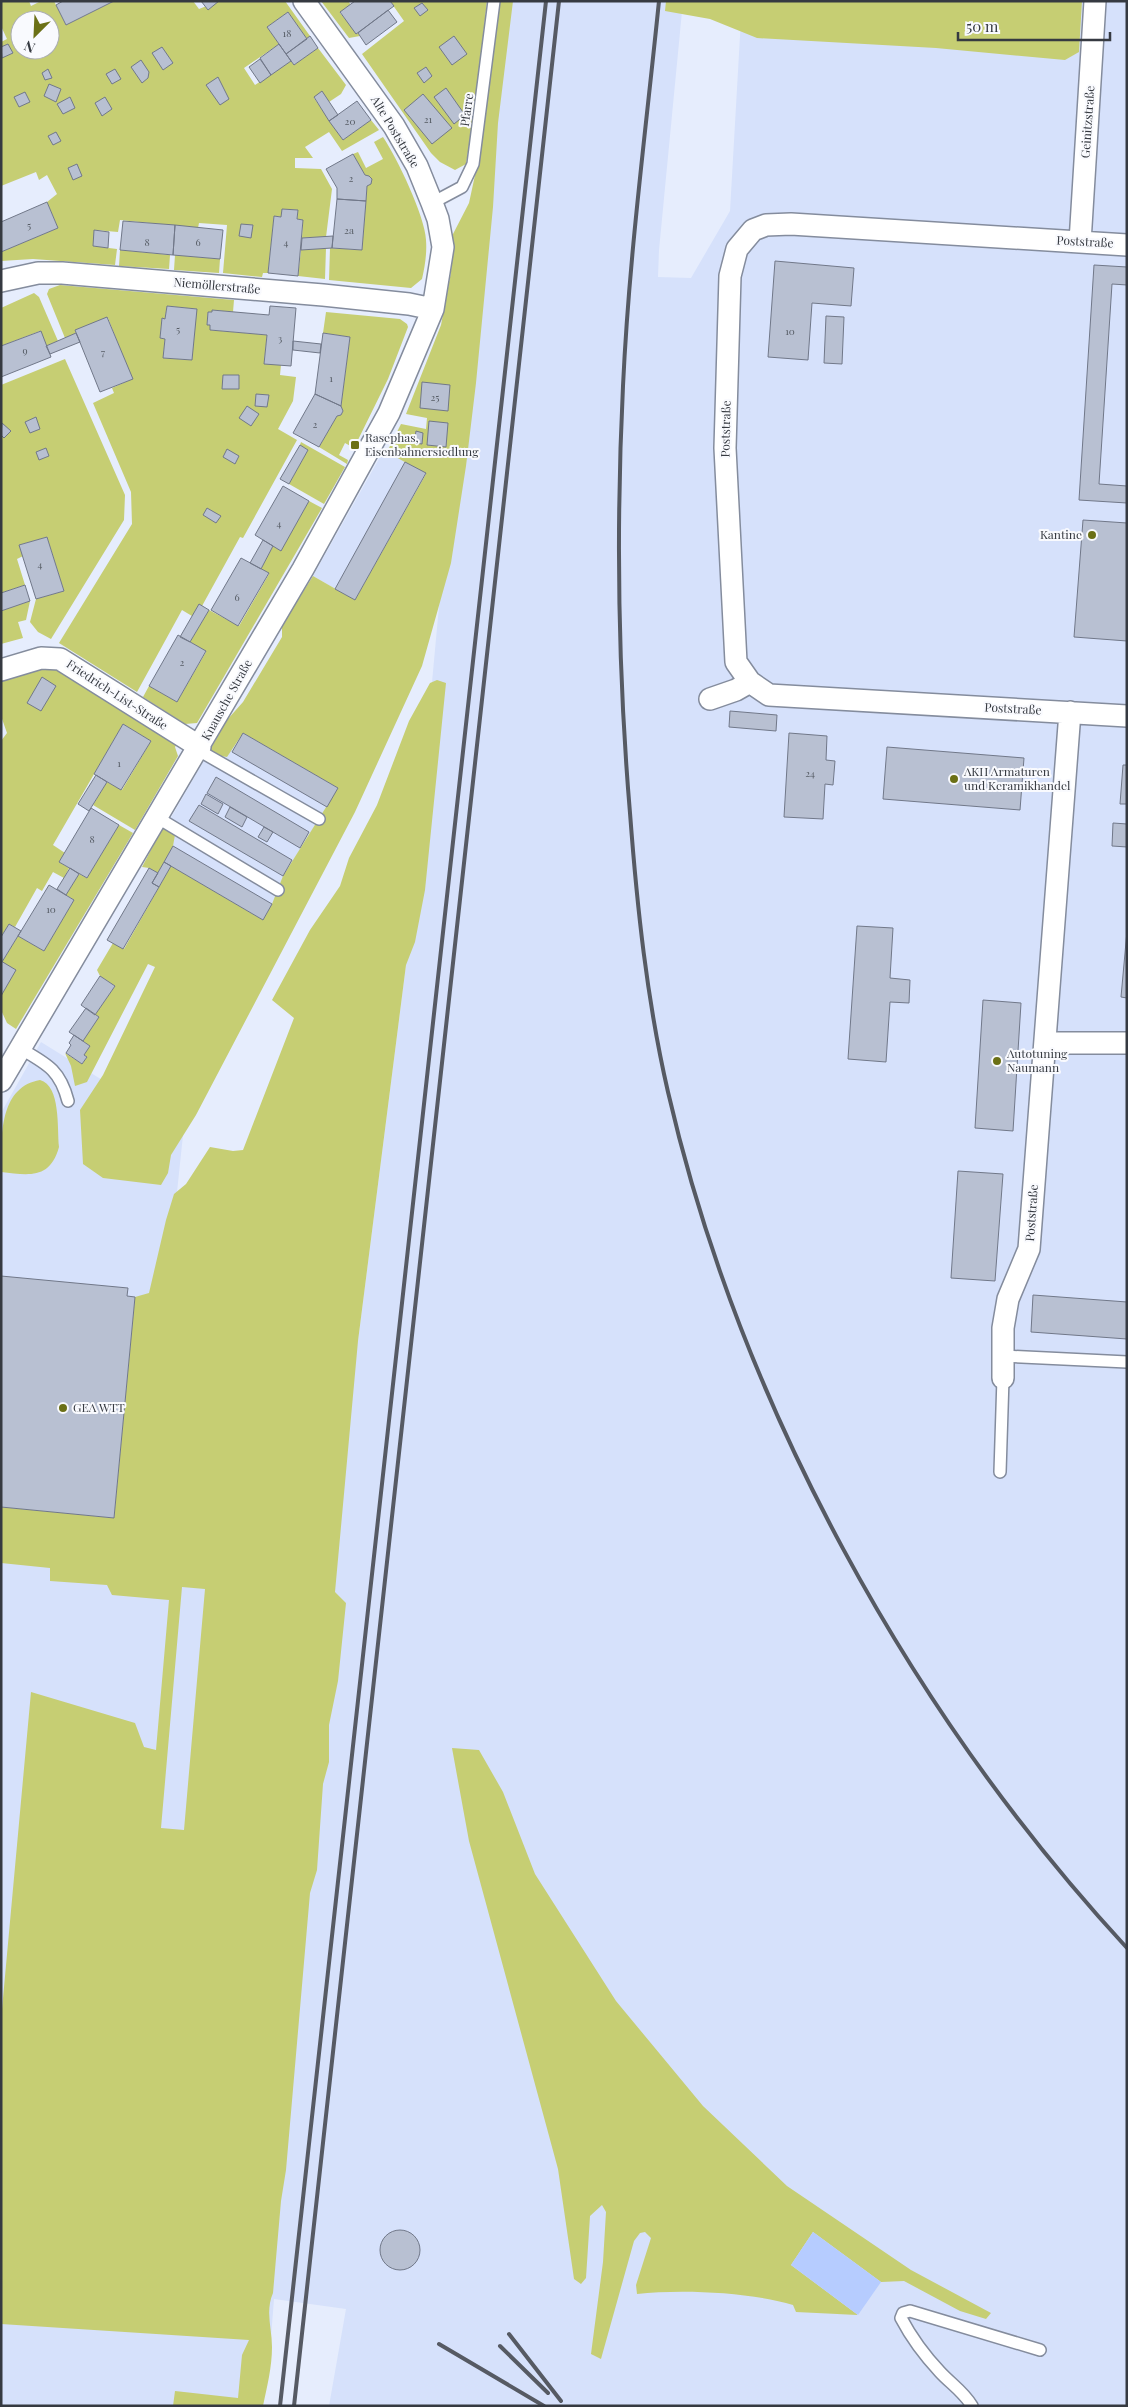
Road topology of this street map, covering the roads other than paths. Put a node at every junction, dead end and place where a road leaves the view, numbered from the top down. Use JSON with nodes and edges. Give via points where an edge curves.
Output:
{"nodes":[{"id":1,"x":304,"y":1,"type":"edge"},
{"id":2,"x":494,"y":1,"type":"edge"},
{"id":3,"x":1095,"y":1,"type":"edge"},
{"id":4,"x":432,"y":203,"type":"junction"},
{"id":5,"x":1080,"y":242,"type":"junction"},
{"id":6,"x":1127,"y":244,"type":"edge"},
{"id":7,"x":1,"y":280,"type":"edge"},
{"id":8,"x":433,"y":309,"type":"junction"},
{"id":9,"x":1,"y":670,"type":"edge"},
{"id":10,"x":750,"y":682,"type":"junction"},
{"id":11,"x":710,"y":700,"type":"dead end"},
{"id":12,"x":1070,"y":712,"type":"junction"},
{"id":13,"x":1127,"y":716,"type":"edge"},
{"id":14,"x":199,"y":749,"type":"junction"},
{"id":15,"x":158,"y":818,"type":"junction"},
{"id":16,"x":319,"y":819,"type":"dead end"},
{"id":17,"x":278,"y":890,"type":"dead end"},
{"id":18,"x":1127,"y":1043,"type":"edge"},
{"id":19,"x":1045,"y":1044,"type":"junction"},
{"id":20,"x":21,"y":1049,"type":"junction"},
{"id":21,"x":1,"y":1081,"type":"edge"},
{"id":22,"x":68,"y":1101,"type":"dead end"},
{"id":23,"x":1003,"y":1356,"type":"junction"},
{"id":24,"x":1127,"y":1362,"type":"edge"},
{"id":25,"x":1003,"y":1378,"type":"joint"},
{"id":26,"x":1000,"y":1472,"type":"dead end"},
{"id":27,"x":1040,"y":2350,"type":"dead end"},
{"id":28,"x":972,"y":2406,"type":"edge"}],
"edges":[{"from":1,"to":4,"type":"street","name":"Alte Poststraße","via":[[394,126]]},
{"from":2,"to":4,"type":"lane","name":"Pfarre","via":[[473,164],[462,187]]},
{"from":3,"to":5,"type":"street","name":"Geinitzstraße"},
{"from":4,"to":8,"type":"street","name":"Alte Poststraße","via":[[443,247]]},
{"from":5,"to":6,"type":"street","name":"Poststraße"},
{"from":5,"to":10,"type":"street","name":"Poststraße","via":[[791,224],[766,225],[753,230],[737,248],[730,276],[725,448],[736,662]]},
{"from":7,"to":8,"type":"street","name":"Niemöllerstraße","via":[[38,273],[62,273],[323,294]]},
{"from":8,"to":14,"type":"street","name":"Knausche Straße","via":[[376,438]]},
{"from":9,"to":14,"type":"street","name":"Friedrich-List-Straße","via":[[41,658],[60,659]]},
{"from":10,"to":11,"type":"street"},
{"from":10,"to":12,"type":"street","name":"Poststraße","via":[[769,695]]},
{"from":12,"to":13,"type":"street","name":"Poststraße"},
{"from":12,"to":19,"type":"street","name":"Poststraße"},
{"from":14,"to":15,"type":"street","name":"Knausche Straße"},
{"from":14,"to":16,"type":"lane"},
{"from":15,"to":17,"type":"lane"},
{"from":15,"to":20,"type":"street","name":"Knausche Straße"},
{"from":18,"to":19,"type":"street"},
{"from":19,"to":23,"type":"street","name":"Poststraße","via":[[1029,1249],[1008,1299]]},
{"from":20,"to":21,"type":"street","name":"Knausche Straße"},
{"from":20,"to":22,"type":"lane","via":[[60,1077]]},
{"from":23,"to":24,"type":"lane"},
{"from":23,"to":25,"type":"street","name":"Poststraße"},
{"from":25,"to":26,"type":"lane"},
{"from":27,"to":28,"type":"lane","via":[[910,2312],[903,2313],[901,2318],[923,2352]]}]}
